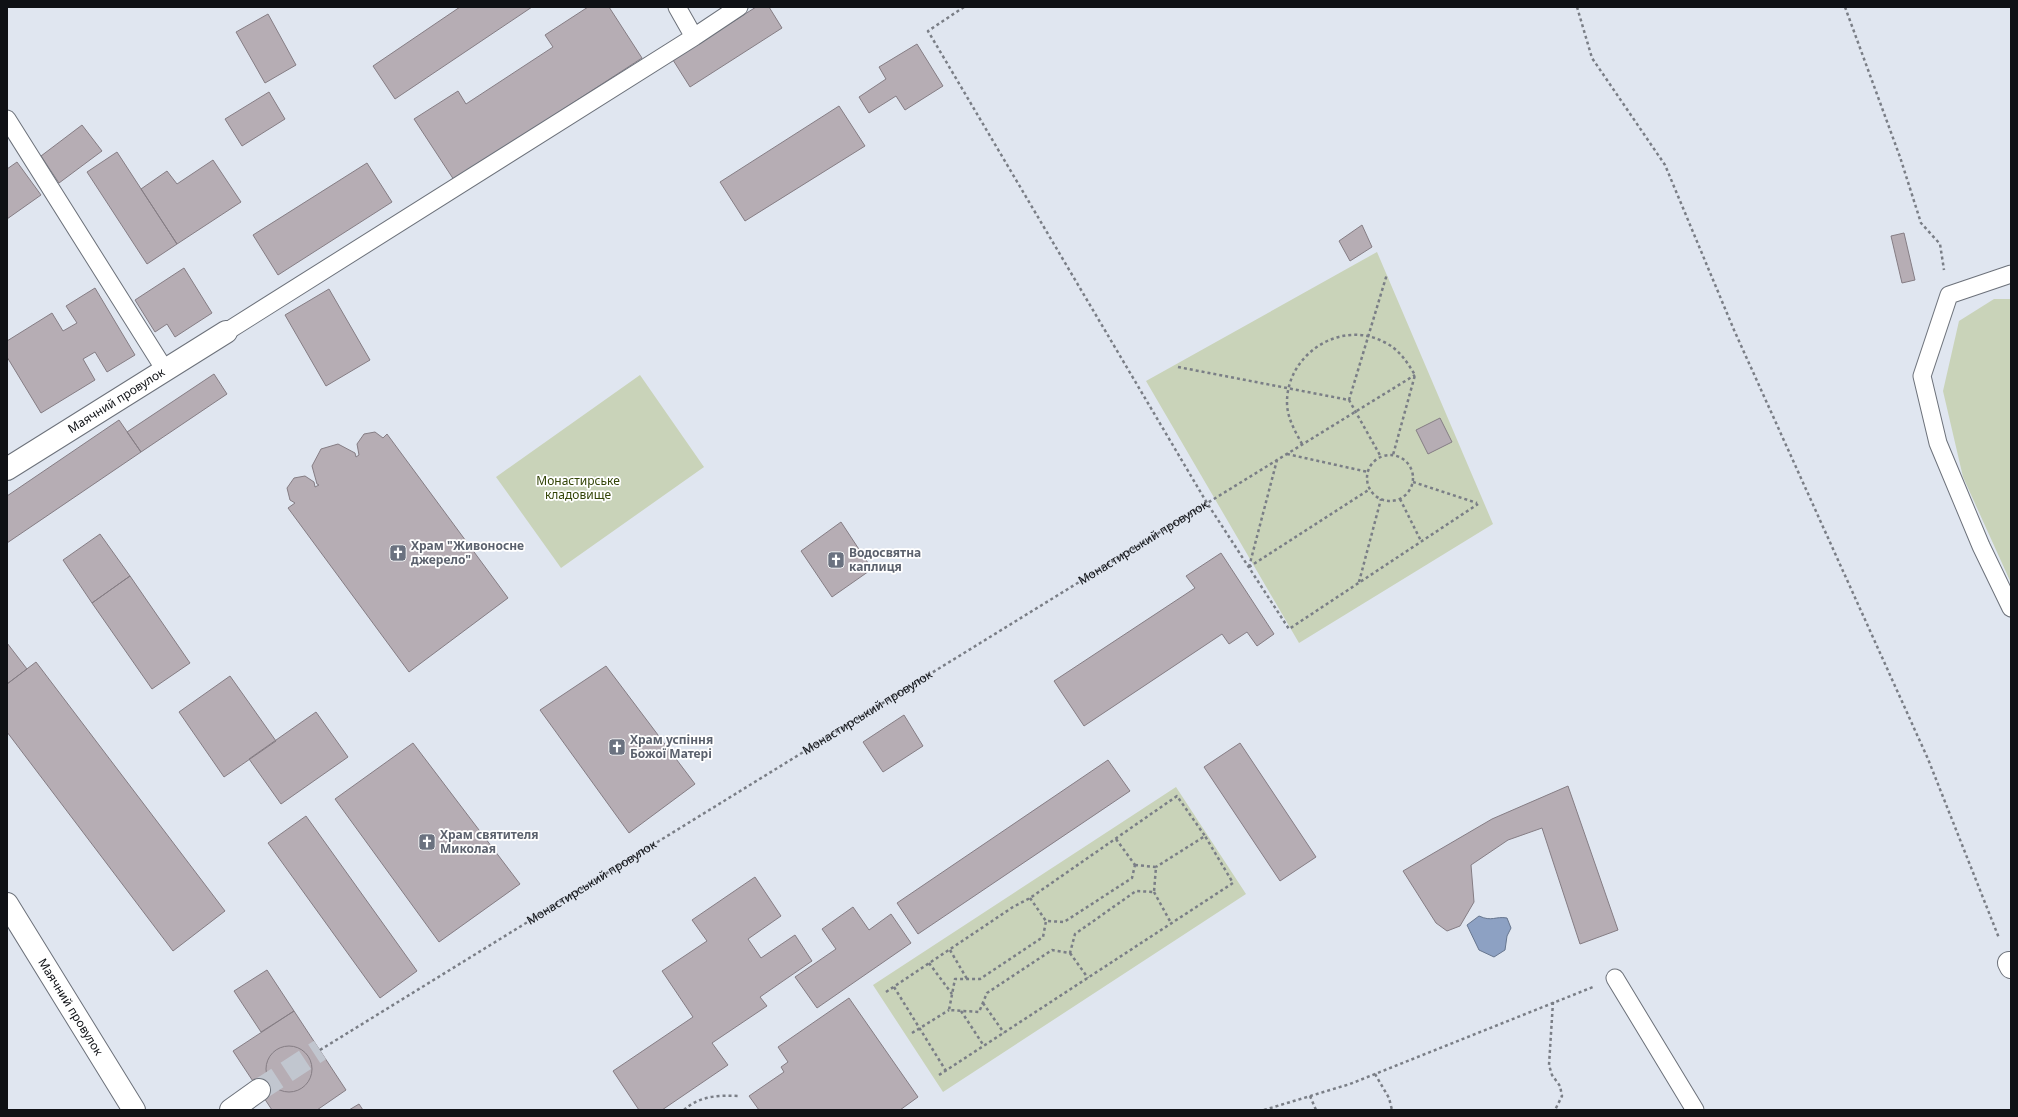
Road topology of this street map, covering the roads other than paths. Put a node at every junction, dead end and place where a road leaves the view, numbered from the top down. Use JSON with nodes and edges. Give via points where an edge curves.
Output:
{"nodes":[{"id":1,"x":677,"y":7,"type":"edge"},
{"id":2,"x":739,"y":7,"type":"edge"},
{"id":3,"x":694,"y":37,"type":"junction"},
{"id":4,"x":7,"y":119,"type":"edge"},
{"id":5,"x":2011,"y":274,"type":"edge"},
{"id":6,"x":226,"y":332,"type":"joint"},
{"id":7,"x":165,"y":370,"type":"junction"},
{"id":8,"x":7,"y":469,"type":"edge"},
{"id":9,"x":2011,"y":608,"type":"edge"},
{"id":10,"x":7,"y":904,"type":"edge"},
{"id":11,"x":1615,"y":978,"type":"road end"},
{"id":12,"x":258,"y":1090,"type":"tunnel mouth"},
{"id":13,"x":134,"y":1110,"type":"edge"},
{"id":14,"x":231,"y":1110,"type":"edge"},
{"id":15,"x":1695,"y":1110,"type":"edge"}],
"edges":[{"from":1,"to":3,"type":"lane"},
{"from":2,"to":3,"type":"lane"},
{"from":3,"to":6,"type":"lane"},
{"from":4,"to":7,"type":"lane"},
{"from":5,"to":9,"type":"lane","via":[[1949,295],[1922,376],[1938,443],[1981,546]]},
{"from":6,"to":7,"type":"street","name":"Маячний провулок"},
{"from":7,"to":8,"type":"street","name":"Маячний провулок"},
{"from":10,"to":13,"type":"street","name":"Маячний провулок"},
{"from":11,"to":15,"type":"lane"},
{"from":12,"to":14,"type":"street"}]}
